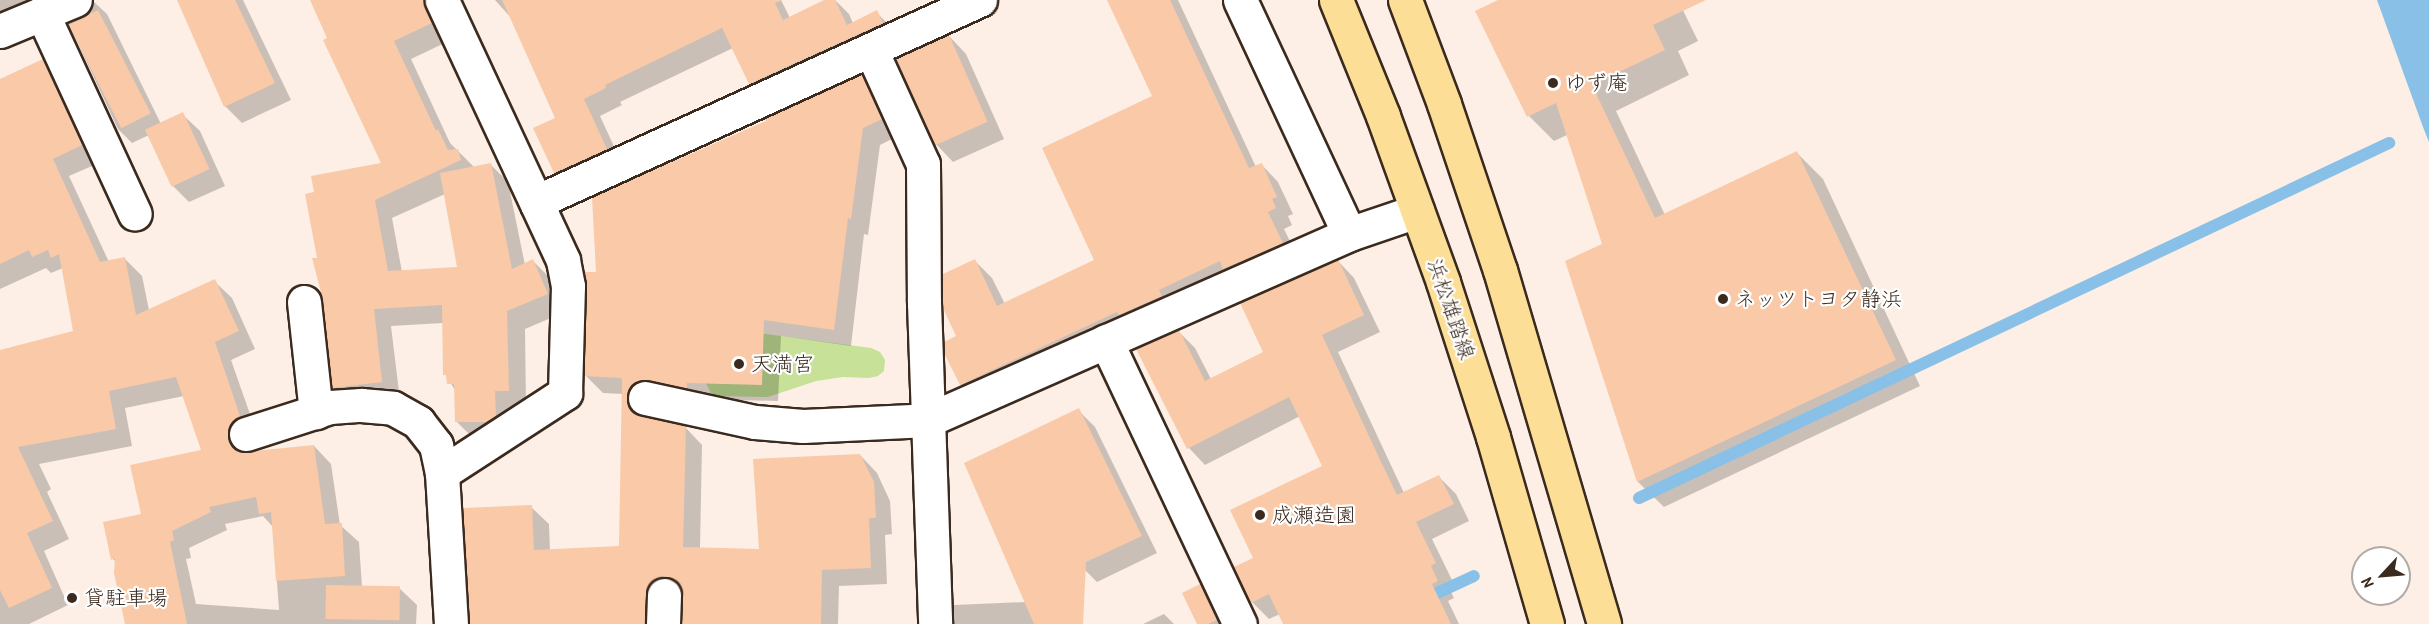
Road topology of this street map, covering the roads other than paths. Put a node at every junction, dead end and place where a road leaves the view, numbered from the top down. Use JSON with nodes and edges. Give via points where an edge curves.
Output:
{"nodes":[{"id":1,"x":75,"y":0,"type":"edge"},
{"id":2,"x":442,"y":0,"type":"edge"},
{"id":3,"x":980,"y":0,"type":"edge"},
{"id":4,"x":1240,"y":0,"type":"edge"},
{"id":5,"x":1336,"y":0,"type":"edge"},
{"id":6,"x":1405,"y":0,"type":"edge"},
{"id":7,"x":42,"y":13,"type":"junction"},
{"id":8,"x":0,"y":30,"type":"edge"},
{"id":9,"x":871,"y":50,"type":"junction"},
{"id":10,"x":536,"y":202,"type":"junction"},
{"id":11,"x":1417,"y":211,"type":"junction"},
{"id":12,"x":135,"y":214,"type":"dead end"},
{"id":13,"x":1349,"y":234,"type":"junction"},
{"id":14,"x":304,"y":302,"type":"dead end"},
{"id":15,"x":1106,"y":341,"type":"junction"},
{"id":16,"x":645,"y":398,"type":"dead end"},
{"id":17,"x":316,"y":412,"type":"junction"},
{"id":18,"x":928,"y":420,"type":"junction"},
{"id":19,"x":246,"y":434,"type":"dead end"},
{"id":20,"x":442,"y":473,"type":"junction"},
{"id":21,"x":451,"y":624,"type":"edge"},
{"id":22,"x":935,"y":624,"type":"edge"},
{"id":23,"x":1240,"y":624,"type":"edge"},
{"id":24,"x":1547,"y":624,"type":"edge"},
{"id":25,"x":1605,"y":624,"type":"edge"}],
"edges":[{"from":1,"to":7,"type":"street"},
{"from":2,"to":10,"type":"street"},
{"from":3,"to":9,"type":"street"},
{"from":4,"to":13,"type":"street"},
{"from":5,"to":11,"type":"main road","name":"浜松雄踏線"},
{"from":6,"to":25,"type":"main road","via":[[1500,270]]},
{"from":7,"to":8,"type":"street"},
{"from":7,"to":12,"type":"street"},
{"from":9,"to":10,"type":"street"},
{"from":9,"to":18,"type":"street","via":[[923,164]]},
{"from":10,"to":20,"type":"street","via":[[567,273],[565,393]]},
{"from":11,"to":13,"type":"street"},
{"from":11,"to":24,"type":"main road","name":"浜松雄踏線","via":[[1493,437]]},
{"from":13,"to":15,"type":"street"},
{"from":14,"to":17,"type":"street"},
{"from":15,"to":18,"type":"street"},
{"from":15,"to":23,"type":"street"},
{"from":16,"to":18,"type":"street","via":[[755,422],[804,426]]},
{"from":17,"to":19,"type":"street"},
{"from":17,"to":20,"type":"street","via":[[361,405],[393,408],[418,422],[436,445]]},
{"from":18,"to":22,"type":"street"},
{"from":20,"to":21,"type":"street"}]}
